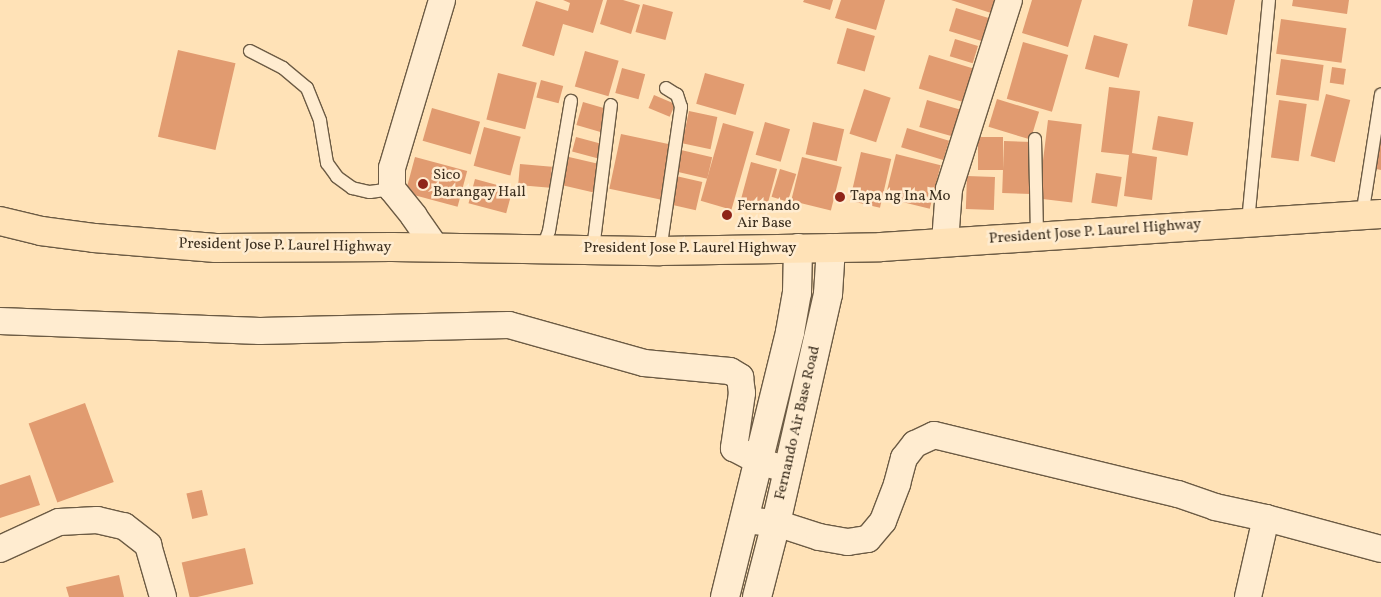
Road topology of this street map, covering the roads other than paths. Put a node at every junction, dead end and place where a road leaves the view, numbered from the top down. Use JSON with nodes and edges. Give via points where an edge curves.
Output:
{"nodes":[{"id":1,"x":442,"y":0,"type":"edge"},
{"id":2,"x":1009,"y":0,"type":"edge"},
{"id":3,"x":1269,"y":0,"type":"edge"},
{"id":4,"x":250,"y":51,"type":"dead end"},
{"id":5,"x":666,"y":88,"type":"dead end"},
{"id":6,"x":1381,"y":94,"type":"edge"},
{"id":7,"x":571,"y":101,"type":"dead end"},
{"id":8,"x":611,"y":105,"type":"dead end"},
{"id":9,"x":1035,"y":139,"type":"dead end"},
{"id":10,"x":392,"y":189,"type":"junction"},
{"id":11,"x":1371,"y":215,"type":"edge"},
{"id":12,"x":0,"y":222,"type":"edge"},
{"id":13,"x":1248,"y":222,"type":"junction"},
{"id":14,"x":1037,"y":236,"type":"junction"},
{"id":15,"x":945,"y":242,"type":"junction"},
{"id":16,"x":436,"y":248,"type":"junction"},
{"id":17,"x":798,"y":248,"type":"junction"},
{"id":18,"x":831,"y":248,"type":"junction"},
{"id":19,"x":542,"y":250,"type":"junction"},
{"id":20,"x":593,"y":250,"type":"junction"},
{"id":21,"x":660,"y":251,"type":"junction"},
{"id":22,"x":0,"y":321,"type":"edge"},
{"id":23,"x":777,"y":379,"type":"junction"},
{"id":24,"x":809,"y":383,"type":"junction"},
{"id":25,"x":771,"y":408,"type":"junction"},
{"id":26,"x":800,"y":415,"type":"junction"},
{"id":27,"x":760,"y":462,"type":"junction"},
{"id":28,"x":787,"y":469,"type":"junction"},
{"id":29,"x":1266,"y":518,"type":"junction"},
{"id":30,"x":746,"y":520,"type":"junction"},
{"id":31,"x":776,"y":523,"type":"junction"},
{"id":32,"x":0,"y":549,"type":"edge"},
{"id":33,"x":1381,"y":549,"type":"edge"},
{"id":34,"x":163,"y":597,"type":"edge"},
{"id":35,"x":725,"y":597,"type":"edge"},
{"id":36,"x":756,"y":597,"type":"edge"},
{"id":37,"x":1248,"y":597,"type":"edge"}],
"edges":[{"from":1,"to":10,"type":"street","via":[[392,168]]},
{"from":2,"to":15,"type":"street","via":[[949,189]]},
{"from":3,"to":13,"type":"lane"},
{"from":4,"to":10,"type":"lane","via":[[283,68],[307,88],[320,121],[327,163],[337,178],[352,188],[370,192]]},
{"from":5,"to":21,"type":"lane","via":[[676,95],[681,107]]},
{"from":6,"to":11,"type":"lane"},
{"from":7,"to":19,"type":"lane","via":[[549,231]]},
{"from":8,"to":20,"type":"lane"},
{"from":9,"to":14,"type":"lane"},
{"from":10,"to":16,"type":"street"},
{"from":11,"to":13,"type":"highway","name":"President Jose P. Laurel Highway"},
{"from":12,"to":16,"type":"highway","name":"President Jose P. Laurel Highway","via":[[94,238],[216,248]]},
{"from":13,"to":14,"type":"highway","name":"President Jose P. Laurel Highway"},
{"from":14,"to":15,"type":"highway","name":"President Jose P. Laurel Highway"},
{"from":15,"to":18,"type":"highway","name":"President Jose P. Laurel Highway"},
{"from":16,"to":19,"type":"highway","name":"President Jose P. Laurel Highway"},
{"from":17,"to":18,"type":"highway","name":"President Jose P. Laurel Highway"},
{"from":17,"to":21,"type":"highway","name":"President Jose P. Laurel Highway"},
{"from":17,"to":23,"type":"street","name":"Fernando Air Base Road","via":[[797,293]]},
{"from":18,"to":24,"type":"street","name":"Fernando Air Base Road","via":[[828,294]]},
{"from":19,"to":20,"type":"highway","name":"President Jose P. Laurel Highway"},
{"from":20,"to":21,"type":"highway","name":"President Jose P. Laurel Highway"},
{"from":22,"to":27,"type":"street","via":[[260,331],[509,325],[644,363],[730,371],[740,377],[742,393],[734,448]]},
{"from":23,"to":24,"type":"street","via":[[783,376]]},
{"from":23,"to":25,"type":"street","name":"Fernando Air Base Road"},
{"from":24,"to":26,"type":"street","name":"Fernando Air Base Road"},
{"from":25,"to":26,"type":"street","via":[[788,416]]},
{"from":25,"to":27,"type":"street","name":"Fernando Air Base Road"},
{"from":26,"to":28,"type":"street","name":"Fernando Air Base Road"},
{"from":27,"to":28,"type":"street"},
{"from":27,"to":30,"type":"street","name":"Fernando Air Base Road"},
{"from":28,"to":31,"type":"street","name":"Fernando Air Base Road"},
{"from":29,"to":31,"type":"street","via":[[934,435],[915,444],[904,458],[882,521],[868,538],[848,542],[819,537]]},
{"from":29,"to":33,"type":"street"},
{"from":29,"to":37,"type":"street"},
{"from":30,"to":31,"type":"street"},
{"from":30,"to":35,"type":"street","name":"Fernando Air Base Road"},
{"from":31,"to":36,"type":"street","name":"Fernando Air Base Road"},
{"from":32,"to":34,"type":"street","via":[[59,522],[97,520],[124,526],[148,545]]}]}
